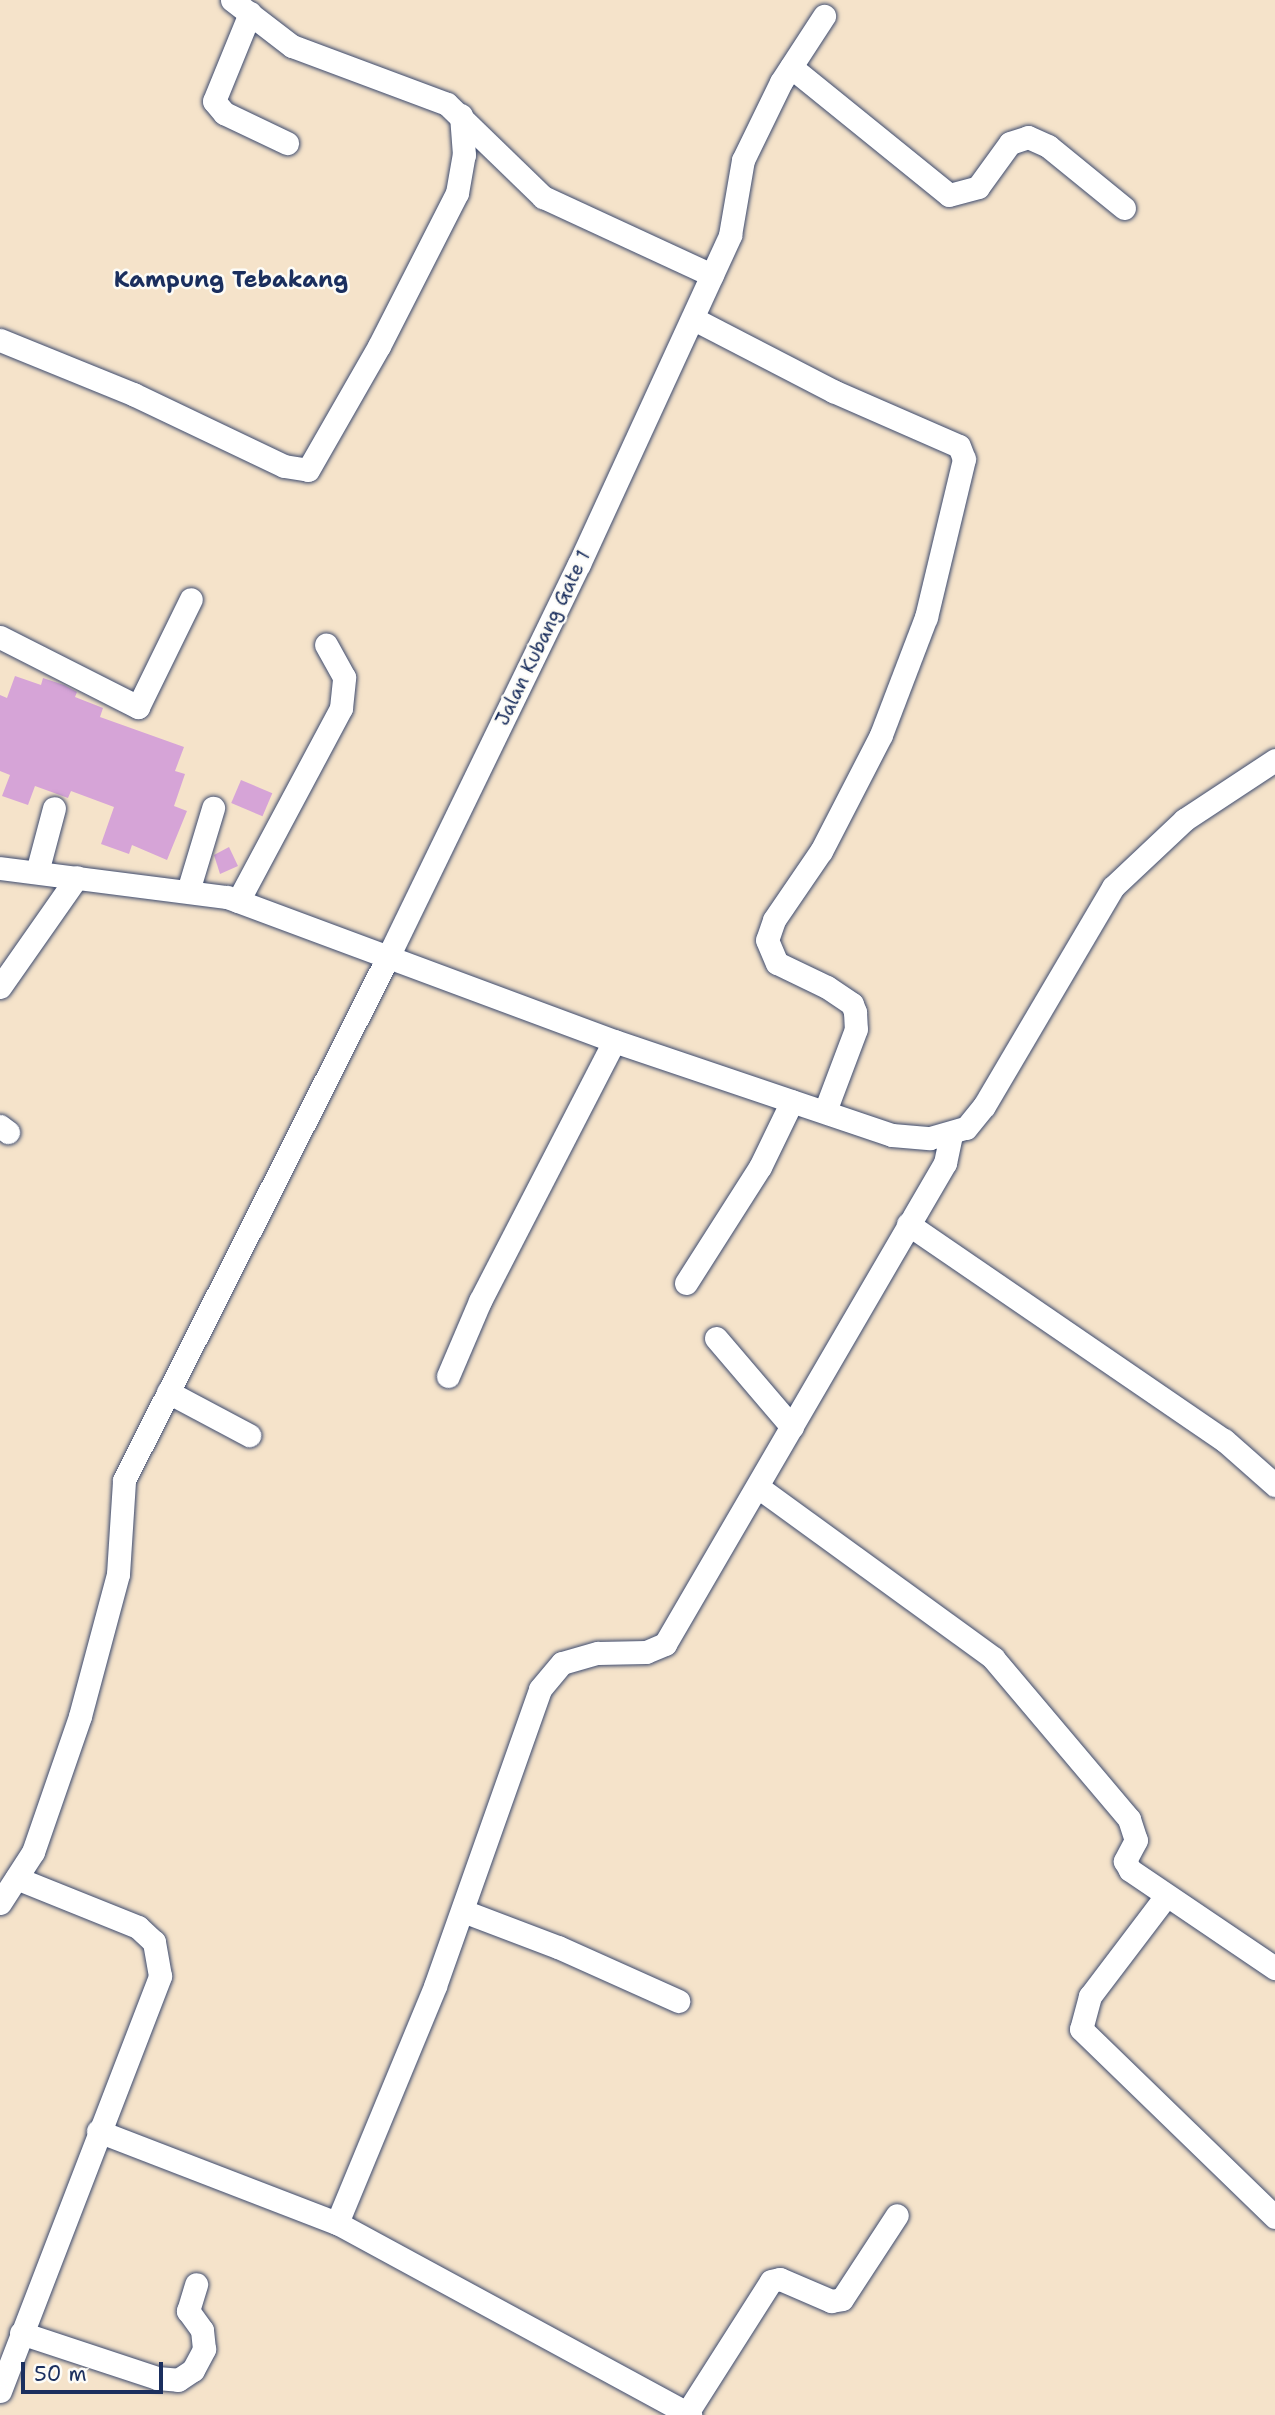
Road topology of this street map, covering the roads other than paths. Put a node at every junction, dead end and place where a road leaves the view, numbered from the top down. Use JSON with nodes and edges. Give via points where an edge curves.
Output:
{"nodes":[{"id":1,"x":241,"y":6,"type":"edge"},
{"id":2,"x":824,"y":16,"type":"dead end"},
{"id":3,"x":791,"y":67,"type":"junction"},
{"id":4,"x":461,"y":115,"type":"junction"},
{"id":5,"x":287,"y":143,"type":"dead end"},
{"id":6,"x":1124,"y":208,"type":"dead end"},
{"id":7,"x":712,"y":275,"type":"junction"},
{"id":8,"x":694,"y":318,"type":"junction"},
{"id":9,"x":0,"y":340,"type":"edge"},
{"id":10,"x":191,"y":599,"type":"dead end"},
{"id":11,"x":0,"y":637,"type":"edge"},
{"id":12,"x":326,"y":645,"type":"dead end"},
{"id":13,"x":1275,"y":760,"type":"edge"},
{"id":14,"x":54,"y":808,"type":"dead end"},
{"id":15,"x":213,"y":808,"type":"dead end"},
{"id":16,"x":0,"y":868,"type":"edge"},
{"id":17,"x":37,"y":872,"type":"junction"},
{"id":18,"x":78,"y":877,"type":"junction"},
{"id":19,"x":188,"y":891,"type":"junction"},
{"id":20,"x":238,"y":901,"type":"junction"},
{"id":21,"x":388,"y":957,"type":"junction"},
{"id":22,"x":0,"y":987,"type":"edge"},
{"id":23,"x":614,"y":1041,"type":"junction"},
{"id":24,"x":792,"y":1101,"type":"junction"},
{"id":25,"x":825,"y":1111,"type":"junction"},
{"id":26,"x":951,"y":1134,"type":"junction"},
{"id":27,"x":908,"y":1224,"type":"junction"},
{"id":28,"x":686,"y":1283,"type":"dead end"},
{"id":29,"x":716,"y":1338,"type":"dead end"},
{"id":30,"x":447,"y":1376,"type":"dead end"},
{"id":31,"x":168,"y":1392,"type":"junction"},
{"id":32,"x":793,"y":1427,"type":"junction"},
{"id":33,"x":249,"y":1435,"type":"dead end"},
{"id":34,"x":1275,"y":1485,"type":"edge"},
{"id":35,"x":758,"y":1487,"type":"junction"},
{"id":36,"x":16,"y":1878,"type":"junction"},
{"id":37,"x":1166,"y":1896,"type":"junction"},
{"id":38,"x":0,"y":1903,"type":"edge"},
{"id":39,"x":463,"y":1911,"type":"junction"},
{"id":40,"x":1275,"y":1968,"type":"edge"},
{"id":41,"x":678,"y":2001,"type":"dead end"},
{"id":42,"x":98,"y":2130,"type":"junction"},
{"id":43,"x":897,"y":2215,"type":"dead end"},
{"id":44,"x":1275,"y":2217,"type":"edge"},
{"id":45,"x":337,"y":2223,"type":"junction"},
{"id":46,"x":196,"y":2284,"type":"dead end"},
{"id":47,"x":21,"y":2333,"type":"junction"},
{"id":48,"x":0,"y":2391,"type":"edge"},
{"id":49,"x":688,"y":2414,"type":"edge"}],
"edges":[{"from":1,"to":4,"type":"street","via":[[292,46],[433,96]]},
{"from":1,"to":5,"type":"street","via":[[214,101],[224,113]]},
{"from":2,"to":3,"type":"street","name":"Jalan Kubang Gate 1"},
{"from":3,"to":6,"type":"street","via":[[949,195],[978,187],[1010,143],[1028,137],[1048,146]]},
{"from":3,"to":7,"type":"street","name":"Jalan Kubang Gate 1","via":[[743,160],[730,235]]},
{"from":4,"to":7,"type":"street","via":[[544,197]]},
{"from":4,"to":9,"type":"street","via":[[464,155],[457,193],[379,346],[308,470],[284,466],[133,394]]},
{"from":7,"to":8,"type":"street","name":"Jalan Kubang Gate 1"},
{"from":8,"to":21,"type":"street","name":"Jalan Kubang Gate 1"},
{"from":8,"to":25,"type":"street","via":[[833,391],[958,446],[964,459],[926,617],[881,735],[821,851],[774,920],[767,940],[777,963],[827,987],[852,1004],[855,1012],[856,1029]]},
{"from":10,"to":11,"type":"street","via":[[138,706]]},
{"from":12,"to":20,"type":"street","via":[[344,677],[341,708]]},
{"from":13,"to":26,"type":"street","via":[[1184,820],[1113,887],[996,1088],[973,1122]]},
{"from":14,"to":17,"type":"street"},
{"from":15,"to":19,"type":"street"},
{"from":16,"to":17,"type":"street"},
{"from":17,"to":18,"type":"street"},
{"from":18,"to":19,"type":"street"},
{"from":18,"to":22,"type":"street"},
{"from":19,"to":20,"type":"street"},
{"from":20,"to":21,"type":"street"},
{"from":21,"to":23,"type":"street"},
{"from":21,"to":31,"type":"street","name":"Jalan Kubang Gate 1"},
{"from":23,"to":24,"type":"street"},
{"from":23,"to":30,"type":"street","via":[[480,1301]]},
{"from":24,"to":25,"type":"street"},
{"from":24,"to":28,"type":"street","via":[[760,1167]]},
{"from":25,"to":26,"type":"street","via":[[909,1139]]},
{"from":26,"to":27,"type":"street","via":[[945,1163]]},
{"from":27,"to":32,"type":"street"},
{"from":27,"to":34,"type":"street","via":[[1215,1434]]},
{"from":29,"to":32,"type":"street"},
{"from":31,"to":33,"type":"street"},
{"from":31,"to":36,"type":"street","name":"Jalan Kubang Gate 1","via":[[124,1480],[118,1574],[84,1704],[33,1852]]},
{"from":32,"to":35,"type":"street"},
{"from":35,"to":37,"type":"street","via":[[1001,1665],[1129,1819],[1136,1840],[1125,1861],[1130,1871]]},
{"from":35,"to":39,"type":"street","via":[[665,1644],[646,1652],[581,1656],[550,1672]]},
{"from":36,"to":38,"type":"street","name":"Jalan Kubang Gate 1"},
{"from":36,"to":42,"type":"street","via":[[138,1927],[154,1942],[160,1956],[158,1988]]},
{"from":37,"to":40,"type":"street"},
{"from":37,"to":44,"type":"street","via":[[1090,1996],[1081,2029]]},
{"from":39,"to":41,"type":"street"},
{"from":39,"to":45,"type":"street"},
{"from":42,"to":45,"type":"street"},
{"from":42,"to":47,"type":"street"},
{"from":43,"to":49,"type":"street","via":[[842,2299],[831,2301],[780,2280],[771,2281]]},
{"from":45,"to":49,"type":"street"},
{"from":46,"to":47,"type":"street","via":[[188,2311],[202,2330],[204,2349],[193,2370],[178,2380],[157,2378]]},
{"from":47,"to":48,"type":"street"}]}
